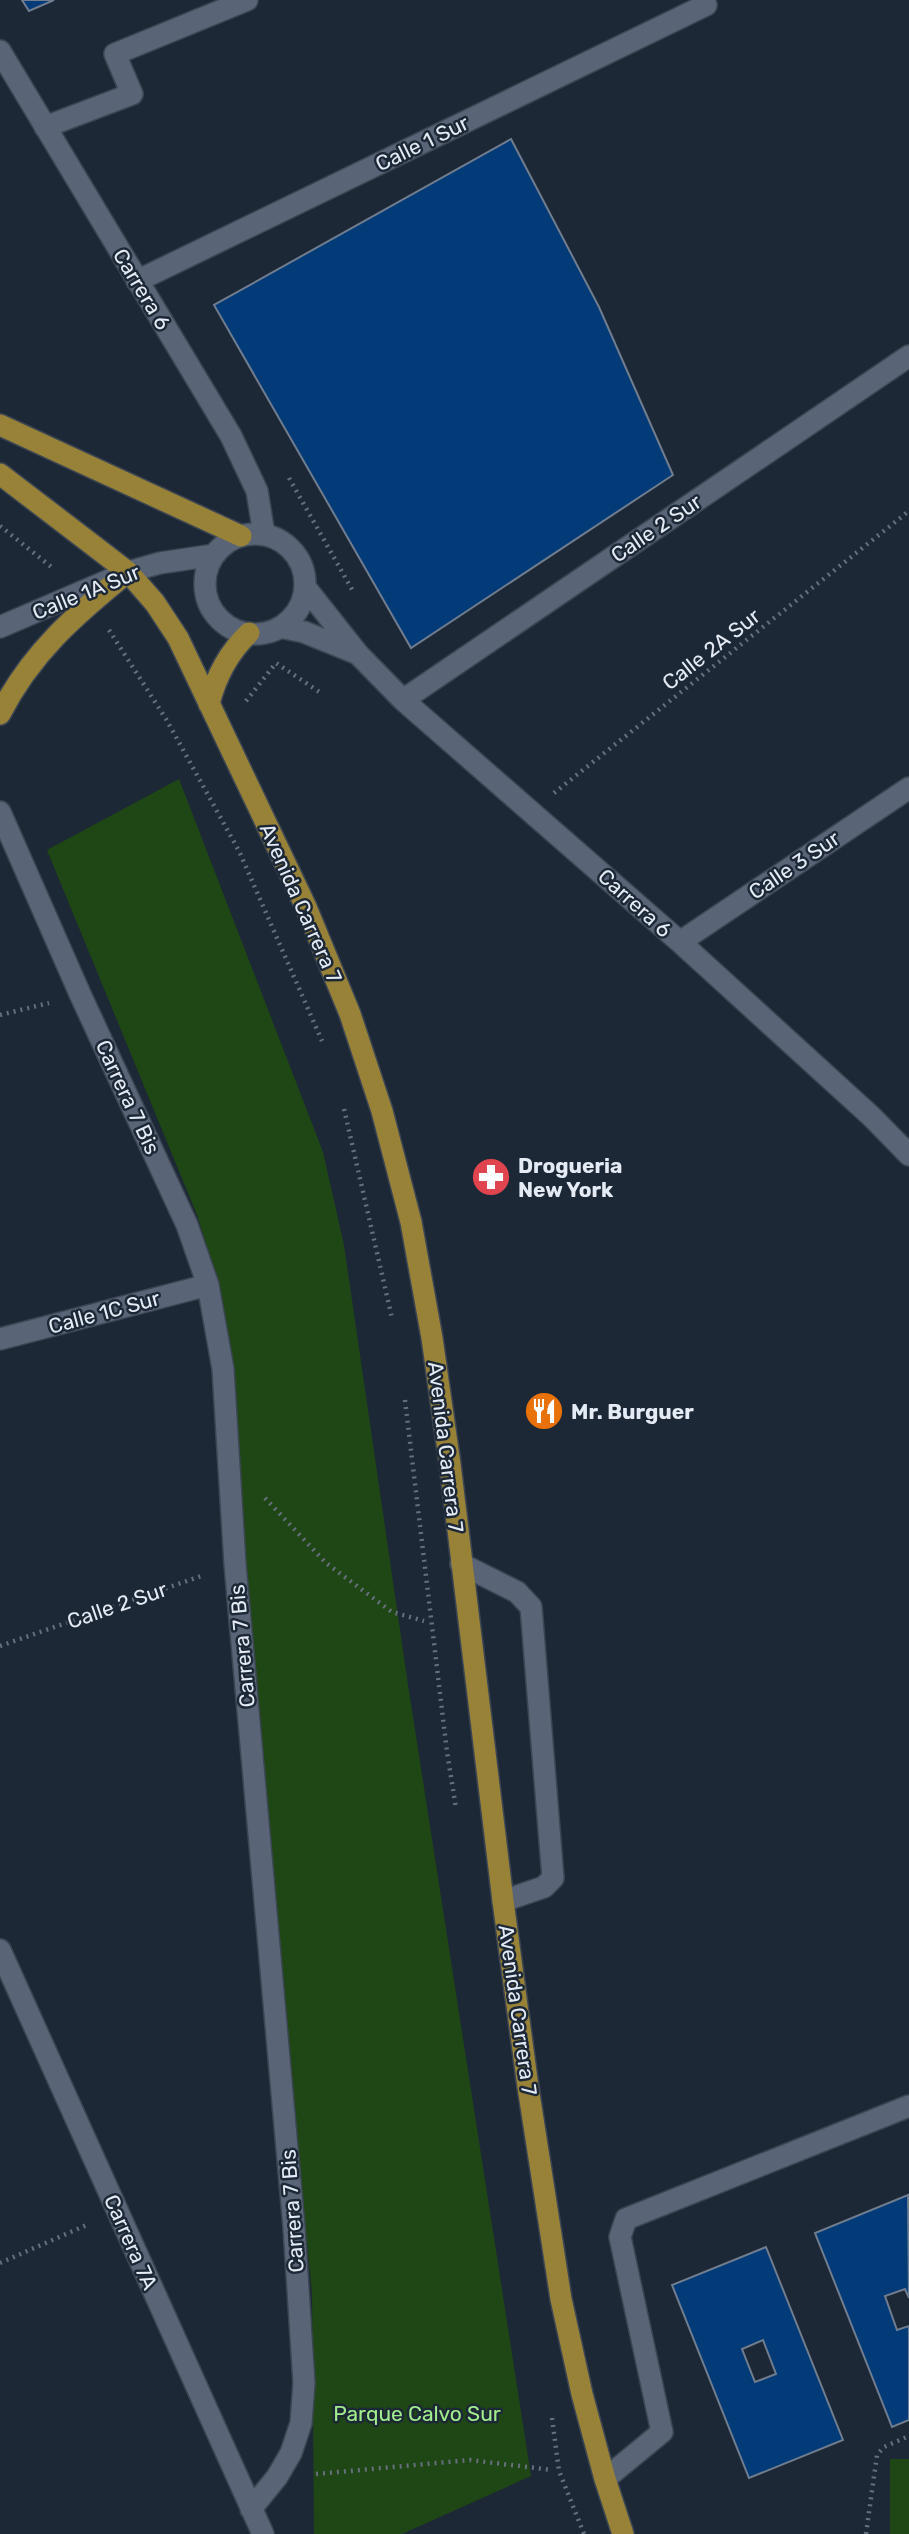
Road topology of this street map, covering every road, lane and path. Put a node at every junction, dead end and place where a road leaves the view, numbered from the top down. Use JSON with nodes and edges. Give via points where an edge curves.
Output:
{"nodes":[{"id":1,"x":247,"y":0,"type":"edge"},
{"id":2,"x":706,"y":5,"type":"dead end"},
{"id":3,"x":0,"y":51,"type":"edge"},
{"id":4,"x":46,"y":127,"type":"junction"},
{"id":5,"x":137,"y":281,"type":"junction"},
{"id":6,"x":909,"y":356,"type":"edge"},
{"id":7,"x":0,"y":425,"type":"edge"},
{"id":8,"x":0,"y":474,"type":"edge"},
{"id":9,"x":289,"y":477,"type":"dead end"},
{"id":10,"x":909,"y":511,"type":"edge"},
{"id":11,"x":0,"y":526,"type":"edge"},
{"id":12,"x":264,"y":534,"type":"junction"},
{"id":13,"x":241,"y":536,"type":"junction"},
{"id":14,"x":214,"y":555,"type":"junction"},
{"id":15,"x":128,"y":572,"type":"junction"},
{"id":16,"x":305,"y":587,"type":"junction"},
{"id":17,"x":86,"y":597,"type":"junction"},
{"id":18,"x":357,"y":597,"type":"dead end"},
{"id":19,"x":0,"y":627,"type":"edge"},
{"id":20,"x":280,"y":627,"type":"junction"},
{"id":21,"x":249,"y":633,"type":"junction"},
{"id":22,"x":358,"y":654,"type":"junction"},
{"id":23,"x":321,"y":693,"type":"dead end"},
{"id":24,"x":404,"y":700,"type":"junction"},
{"id":25,"x":209,"y":704,"type":"junction"},
{"id":26,"x":240,"y":709,"type":"dead end"},
{"id":27,"x":0,"y":714,"type":"edge"},
{"id":28,"x":909,"y":788,"type":"edge"},
{"id":29,"x":532,"y":811,"type":"junction"},
{"id":30,"x":0,"y":812,"type":"edge"},
{"id":31,"x":680,"y":942,"type":"junction"},
{"id":32,"x":80,"y":995,"type":"junction"},
{"id":33,"x":0,"y":1015,"type":"edge"},
{"id":34,"x":325,"y":1049,"type":"dead end"},
{"id":35,"x":342,"y":1101,"type":"dead end"},
{"id":36,"x":909,"y":1155,"type":"edge"},
{"id":37,"x":208,"y":1285,"type":"junction"},
{"id":38,"x":392,"y":1319,"type":"dead end"},
{"id":39,"x":0,"y":1339,"type":"edge"},
{"id":40,"x":404,"y":1387,"type":"dead end"},
{"id":41,"x":264,"y":1497,"type":"dead end"},
{"id":42,"x":235,"y":1564,"type":"junction"},
{"id":43,"x":461,"y":1564,"type":"junction"},
{"id":44,"x":425,"y":1621,"type":"dead end"},
{"id":45,"x":0,"y":1646,"type":"edge"},
{"id":46,"x":458,"y":1819,"type":"dead end"},
{"id":47,"x":503,"y":1901,"type":"junction"},
{"id":48,"x":0,"y":1950,"type":"edge"},
{"id":49,"x":909,"y":2106,"type":"edge"},
{"id":50,"x":118,"y":2211,"type":"junction"},
{"id":51,"x":0,"y":2263,"type":"edge"},
{"id":52,"x":552,"y":2416,"type":"dead end"},
{"id":53,"x":909,"y":2437,"type":"edge"},
{"id":54,"x":552,"y":2470,"type":"dead end"},
{"id":55,"x":276,"y":2477,"type":"junction"},
{"id":56,"x":605,"y":2479,"type":"junction"},
{"id":57,"x":251,"y":2509,"type":"junction"},
{"id":58,"x":263,"y":2534,"type":"edge"},
{"id":59,"x":584,"y":2534,"type":"edge"},
{"id":60,"x":623,"y":2534,"type":"edge"},
{"id":61,"x":866,"y":2534,"type":"edge"}],
"edges":[{"from":1,"to":4,"type":"street","via":[[116,54],[132,94]]},
{"from":2,"to":5,"type":"street","name":"Calle 1 Sur"},
{"from":3,"to":4,"type":"street","name":"Carrera 6"},
{"from":4,"to":5,"type":"street","name":"Carrera 6"},
{"from":5,"to":12,"type":"street","name":"Carrera 6","via":[[246,465],[262,509]]},
{"from":6,"to":24,"type":"street","name":"Calle 2 Sur"},
{"from":7,"to":13,"type":"main road"},
{"from":8,"to":15,"type":"main road","name":"Avenida Carrera 7"},
{"from":9,"to":18,"type":"path"},
{"from":10,"to":29,"type":"path","name":"Calle 2A Sur"},
{"from":11,"to":17,"type":"path"},
{"from":12,"to":13,"type":"street"},
{"from":12,"to":16,"type":"street","via":[[278,538],[298,558]]},
{"from":13,"to":14,"type":"street"},
{"from":14,"to":15,"type":"street","name":"Calle 1A Sur"},
{"from":14,"to":21,"type":"street","via":[[207,569],[207,598],[223,622]]},
{"from":15,"to":17,"type":"main road"},
{"from":15,"to":25,"type":"main road","name":"Avenida Carrera 7","via":[[178,638]]},
{"from":16,"to":20,"type":"street","via":[[302,602]]},
{"from":16,"to":22,"type":"street","name":"Carrera 6"},
{"from":17,"to":19,"type":"street","name":"Calle 1A Sur"},
{"from":17,"to":27,"type":"main road","via":[[35,658]]},
{"from":17,"to":34,"type":"path","via":[[166,719],[239,850]]},
{"from":20,"to":21,"type":"street"},
{"from":20,"to":22,"type":"street","name":"Carrera 6"},
{"from":21,"to":25,"type":"main road","via":[[220,672]]},
{"from":22,"to":24,"type":"street","name":"Carrera 6"},
{"from":23,"to":26,"type":"path","via":[[276,663]]},
{"from":24,"to":29,"type":"street","name":"Carrera 6"},
{"from":25,"to":43,"type":"main road","name":"Avenida Carrera 7","via":[[306,908],[350,1014],[382,1111],[411,1222],[432,1338]]},
{"from":28,"to":31,"type":"street","name":"Calle 3 Sur"},
{"from":29,"to":31,"type":"street","name":"Carrera 6"},
{"from":30,"to":32,"type":"street","name":"Carrera 7 Bis"},
{"from":31,"to":36,"type":"street","name":"Carrera 6"},
{"from":32,"to":33,"type":"path"},
{"from":32,"to":37,"type":"street","name":"Carrera 7 Bis","via":[[187,1226]]},
{"from":35,"to":38,"type":"path"},
{"from":37,"to":39,"type":"street","name":"Calle 1C Sur"},
{"from":37,"to":42,"type":"street","name":"Carrera 7 Bis","via":[[222,1369]]},
{"from":40,"to":46,"type":"path"},
{"from":41,"to":44,"type":"path","via":[[326,1563],[392,1612]]},
{"from":42,"to":45,"type":"path","name":"Calle 2 Sur"},
{"from":42,"to":55,"type":"street","name":"Carrera 7 Bis","via":[[304,2383],[301,2423],[291,2453]]},
{"from":43,"to":47,"type":"main road","name":"Avenida Carrera 7"},
{"from":43,"to":47,"type":"street","via":[[517,1592],[531,1607],[553,1878],[544,1887]]},
{"from":47,"to":56,"type":"main road","name":"Avenida Carrera 7","via":[[561,2299]]},
{"from":48,"to":50,"type":"street","name":"Carrera 7A"},
{"from":49,"to":56,"type":"street","via":[[626,2220],[620,2237],[662,2432]]},
{"from":50,"to":51,"type":"path"},
{"from":50,"to":57,"type":"street","name":"Carrera 7A"},
{"from":52,"to":59,"type":"path","via":[[559,2471]]},
{"from":53,"to":61,"type":"path","via":[[884,2446],[877,2455]]},
{"from":54,"to":55,"type":"path","via":[[470,2460]]},
{"from":55,"to":57,"type":"street","name":"Carrera 7 Bis"},
{"from":56,"to":60,"type":"main road","name":"Avenida Carrera 7"},
{"from":57,"to":58,"type":"street","name":"Carrera 7A"}]}
